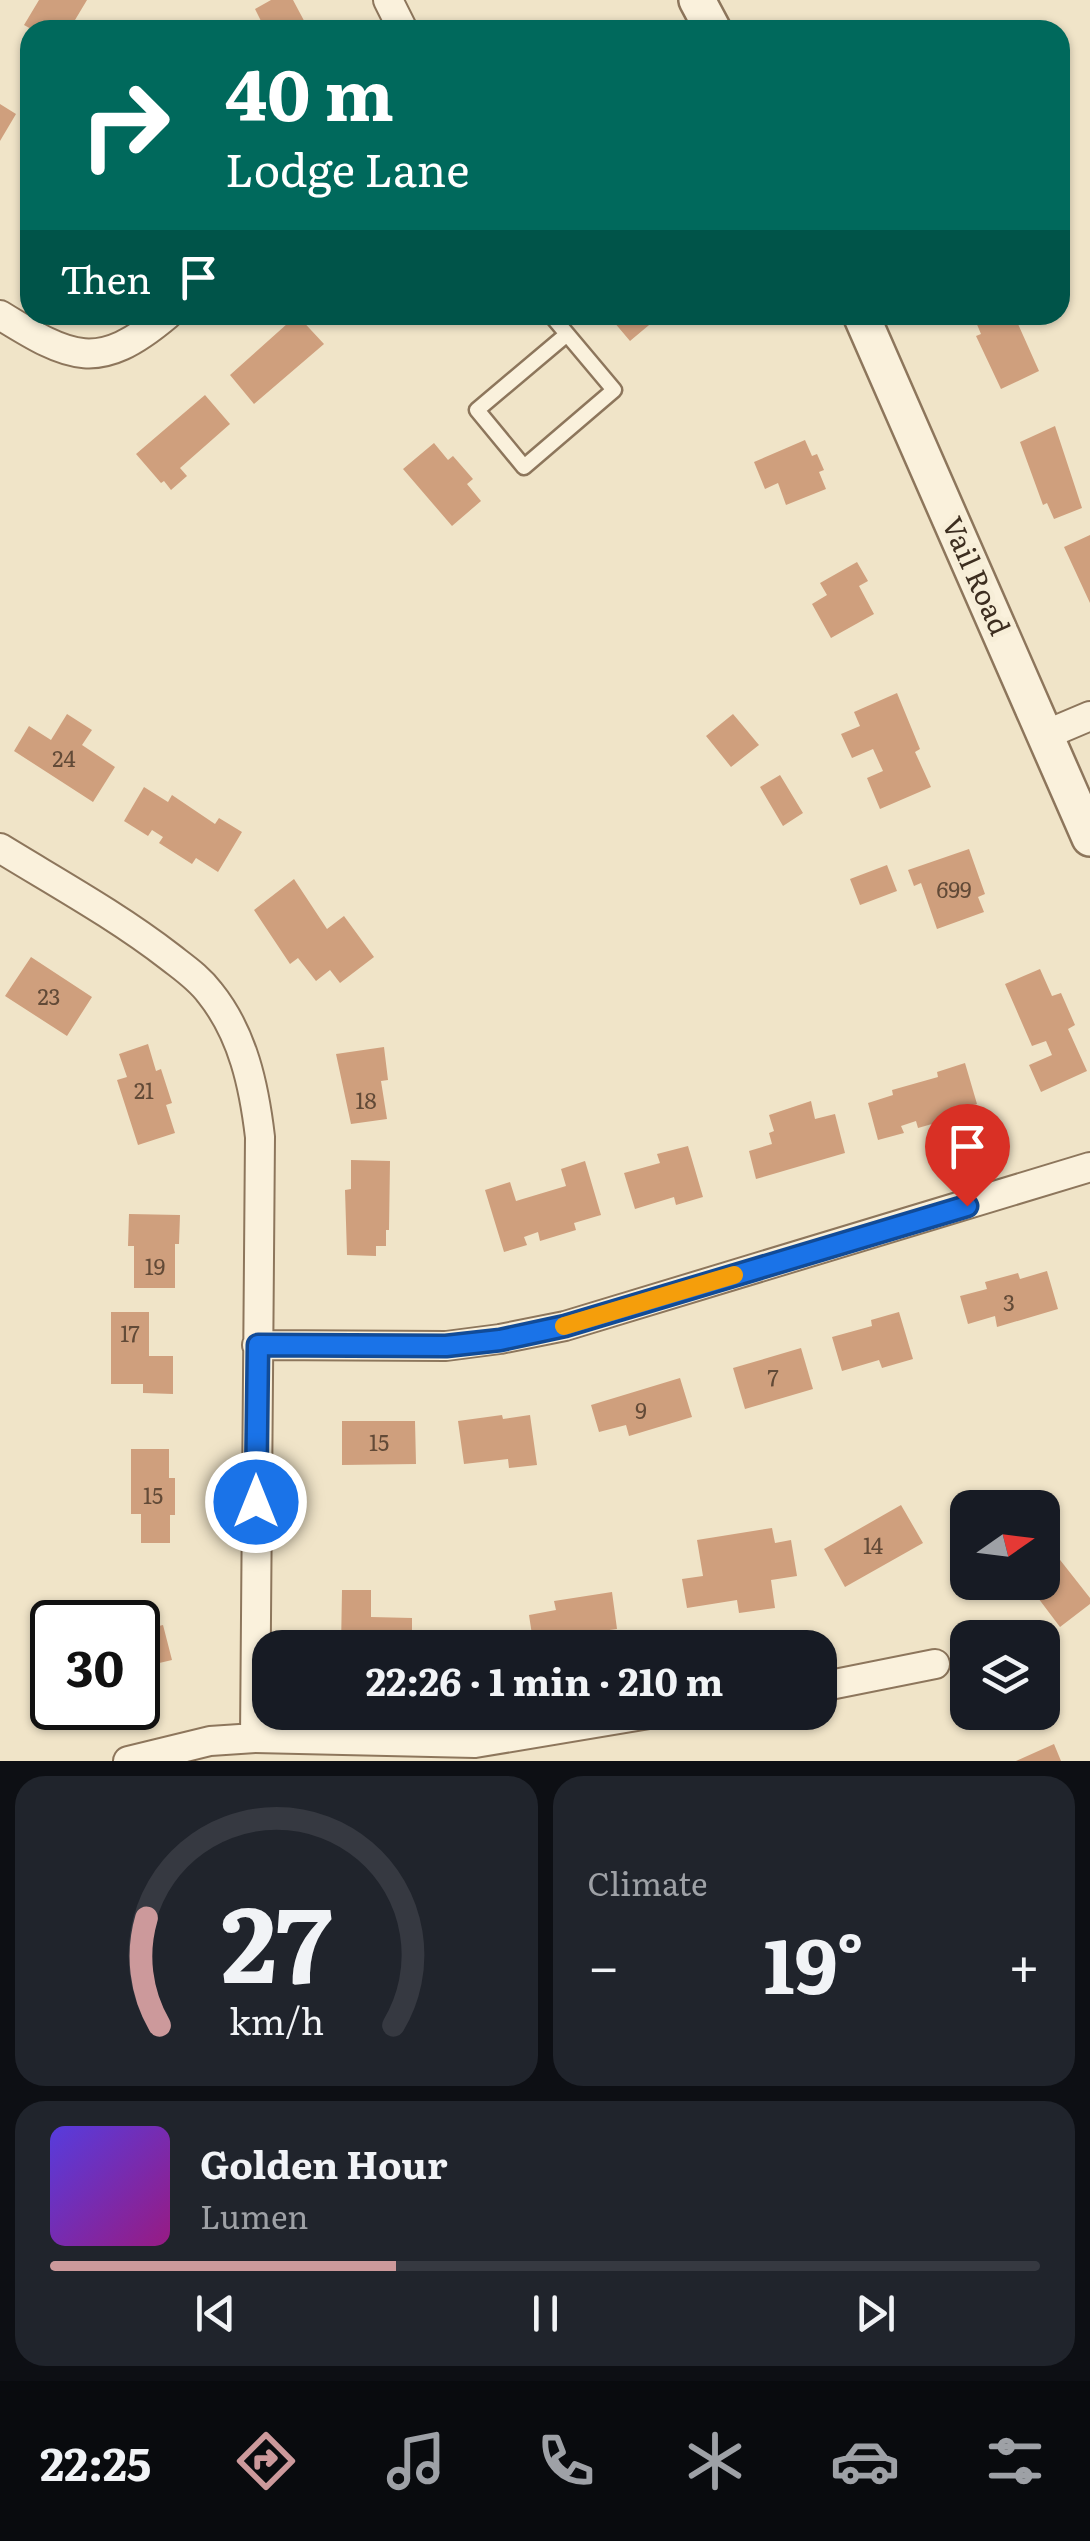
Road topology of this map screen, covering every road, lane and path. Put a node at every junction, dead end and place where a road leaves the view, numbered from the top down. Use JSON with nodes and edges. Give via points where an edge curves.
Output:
{"nodes":[{"id":1,"x":0,"y":315,"type":"edge"},
{"id":2,"x":153,"y":325,"type":"edge"},
{"id":3,"x":558,"y":325,"type":"edge"},
{"id":4,"x":865,"y":325,"type":"edge"},
{"id":5,"x":566,"y":335,"type":"junction"},
{"id":6,"x":1090,"y":716,"type":"edge"},
{"id":7,"x":1046,"y":735,"type":"junction"},
{"id":8,"x":1090,"y":838,"type":"edge"},
{"id":9,"x":0,"y":848,"type":"edge"},
{"id":10,"x":1090,"y":1167,"type":"edge"},
{"id":11,"x":258,"y":1345,"type":"junction"},
{"id":12,"x":936,"y":1664,"type":"dead end"},
{"id":13,"x":837,"y":1684,"type":"edge"},
{"id":14,"x":553,"y":1730,"type":"edge"},
{"id":15,"x":255,"y":1738,"type":"junction"},
{"id":16,"x":128,"y":1761,"type":"edge"}],
"edges":[{"from":1,"to":2,"type":"street","via":[[49,345],[86,354],[124,346]]},
{"from":3,"to":5,"type":"lane"},
{"from":4,"to":7,"type":"street","name":"Vail Road"},
{"from":5,"to":5,"type":"lane","via":[[477,410],[524,466],[614,390]]},
{"from":6,"to":7,"type":"street"},
{"from":7,"to":8,"type":"street","name":"Vail Road"},
{"from":9,"to":11,"type":"street","via":[[142,935],[198,980],[231,1026],[256,1099],[260,1138]]},
{"from":10,"to":11,"type":"street","via":[[500,1340]]},
{"from":11,"to":15,"type":"street"},
{"from":12,"to":13,"type":"street"},
{"from":14,"to":15,"type":"street","via":[[475,1743]]},
{"from":15,"to":16,"type":"street","via":[[210,1741]]}]}
